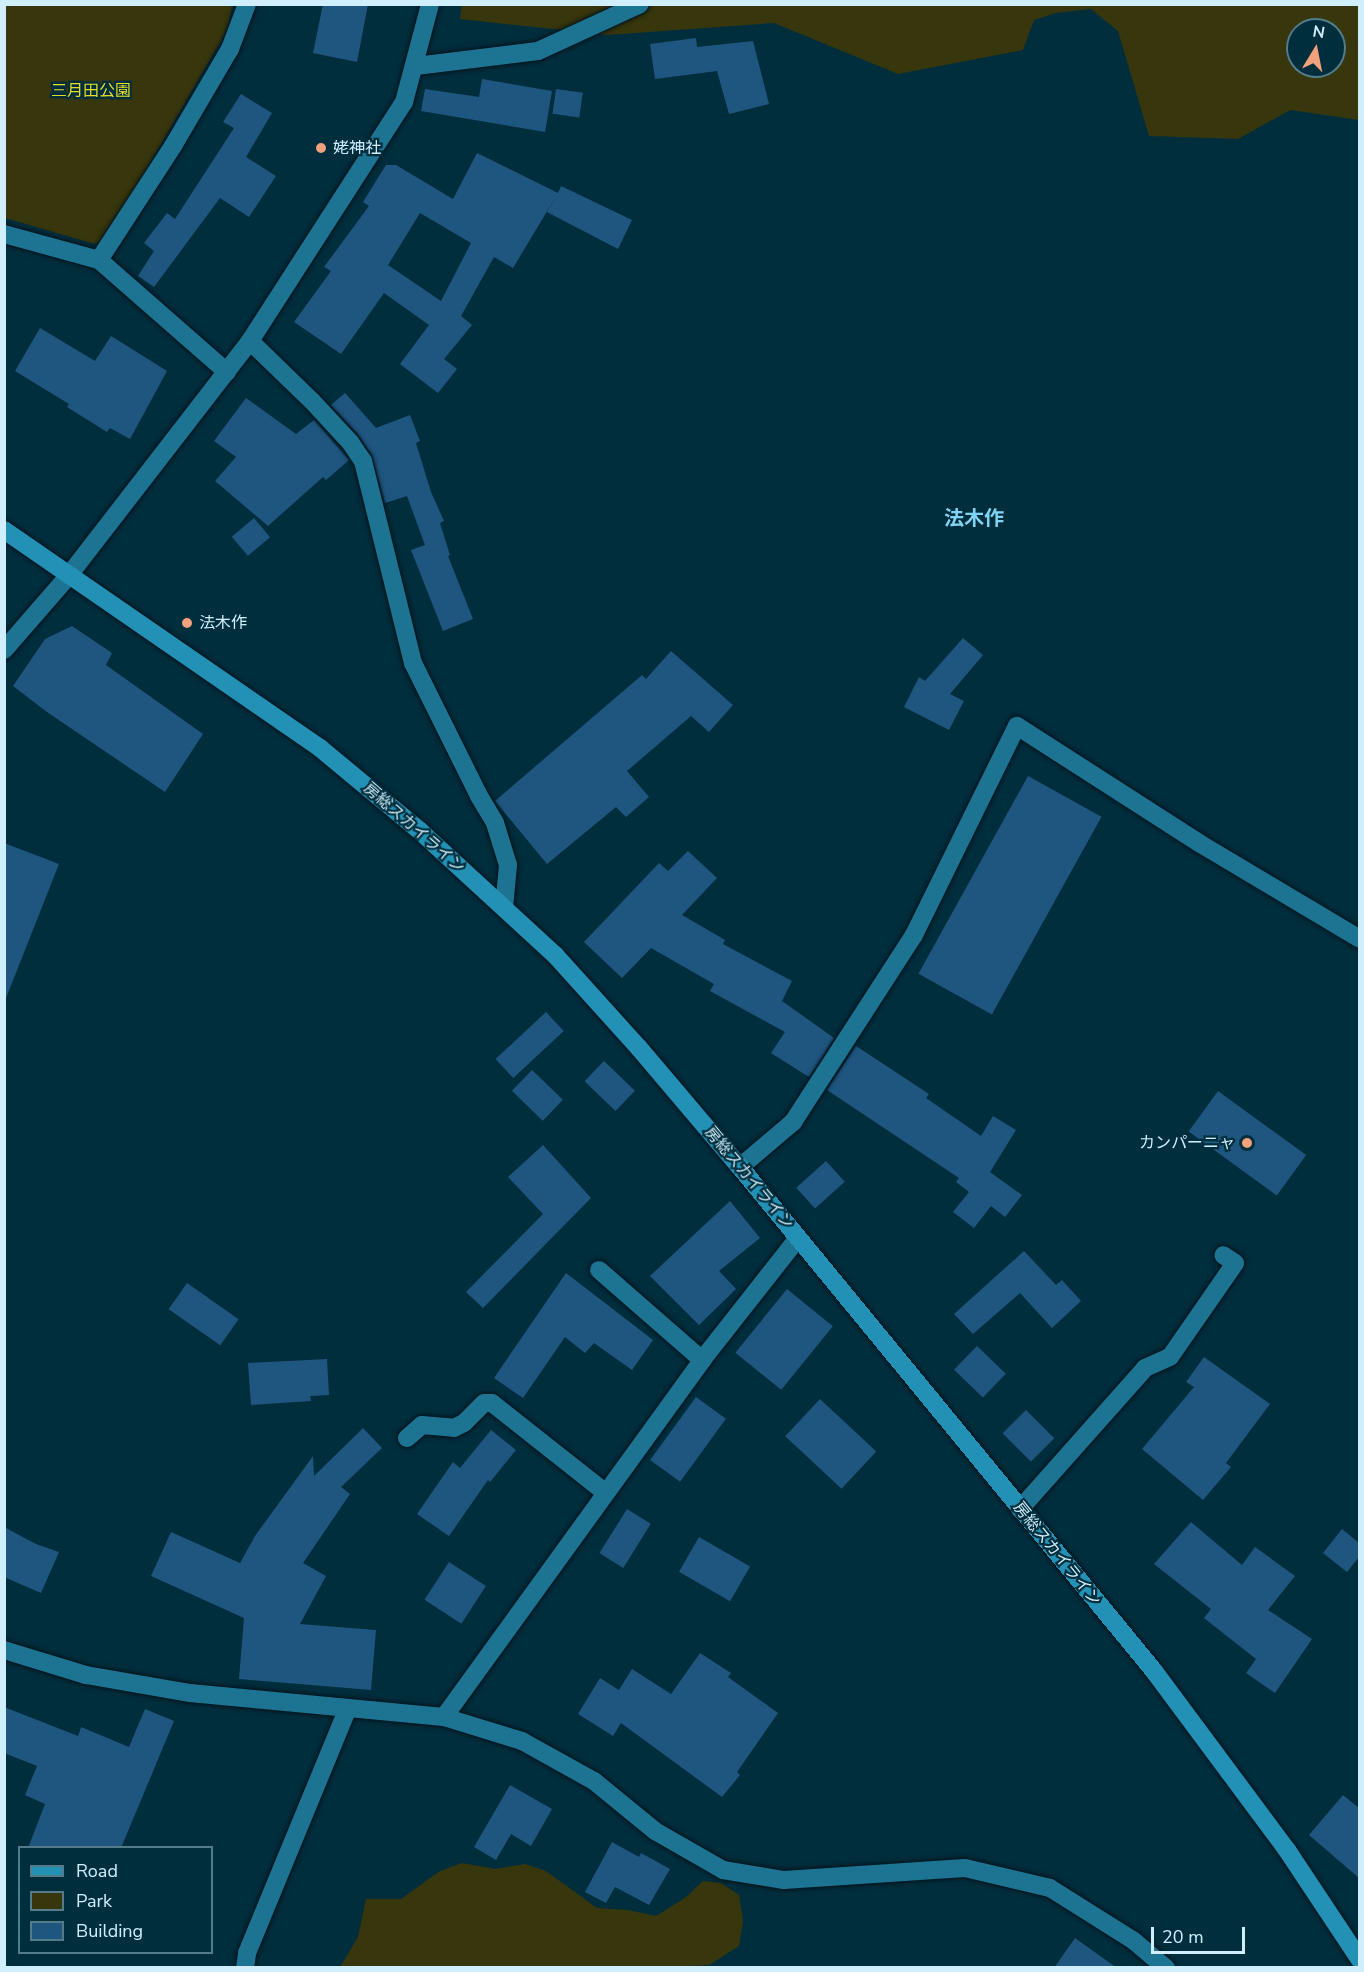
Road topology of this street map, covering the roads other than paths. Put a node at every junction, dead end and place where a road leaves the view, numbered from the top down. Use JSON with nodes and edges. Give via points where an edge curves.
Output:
{"nodes":[{"id":1,"x":247,"y":4,"type":"edge"},
{"id":2,"x":430,"y":4,"type":"edge"},
{"id":3,"x":640,"y":4,"type":"edge"},
{"id":4,"x":416,"y":66,"type":"junction"},
{"id":5,"x":4,"y":234,"type":"edge"},
{"id":6,"x":99,"y":260,"type":"junction"},
{"id":7,"x":250,"y":341,"type":"junction"},
{"id":8,"x":227,"y":372,"type":"junction"},
{"id":9,"x":4,"y":530,"type":"edge"},
{"id":10,"x":70,"y":574,"type":"junction"},
{"id":11,"x":4,"y":650,"type":"edge"},
{"id":12,"x":504,"y":908,"type":"junction"},
{"id":13,"x":1359,"y":939,"type":"edge"},
{"id":14,"x":740,"y":1167,"type":"junction"},
{"id":15,"x":798,"y":1238,"type":"junction"},
{"id":16,"x":1224,"y":1255,"type":"dead end"},
{"id":17,"x":599,"y":1270,"type":"dead end"},
{"id":18,"x":702,"y":1360,"type":"junction"},
{"id":19,"x":407,"y":1438,"type":"dead end"},
{"id":20,"x":606,"y":1493,"type":"junction"},
{"id":21,"x":1020,"y":1509,"type":"junction"},
{"id":22,"x":4,"y":1650,"type":"edge"},
{"id":23,"x":348,"y":1708,"type":"junction"},
{"id":24,"x":444,"y":1717,"type":"junction"},
{"id":25,"x":1359,"y":1960,"type":"edge"},
{"id":26,"x":245,"y":1968,"type":"edge"},
{"id":27,"x":1166,"y":1968,"type":"edge"}],
"edges":[{"from":1,"to":6,"type":"street","via":[[230,49]]},
{"from":2,"to":4,"type":"street"},
{"from":3,"to":4,"type":"street","via":[[538,51]]},
{"from":4,"to":7,"type":"street","via":[[404,102]]},
{"from":5,"to":6,"type":"street"},
{"from":6,"to":8,"type":"street"},
{"from":7,"to":8,"type":"street"},
{"from":7,"to":12,"type":"street","via":[[312,400],[363,461],[413,663],[495,823],[505,854],[508,865]]},
{"from":8,"to":10,"type":"street"},
{"from":9,"to":10,"type":"main road","name":"房総スカイライン"},
{"from":10,"to":11,"type":"street"},
{"from":10,"to":12,"type":"main road","name":"房総スカイライン","via":[[321,748]]},
{"from":12,"to":14,"type":"main road","name":"房総スカイライン","via":[[562,963]]},
{"from":13,"to":14,"type":"street","via":[[1199,843],[1017,726],[914,935],[793,1122]]},
{"from":14,"to":15,"type":"main road","name":"房総スカイライン"},
{"from":15,"to":18,"type":"street"},
{"from":15,"to":21,"type":"main road","name":"房総スカイライン"},
{"from":16,"to":21,"type":"street","via":[[1235,1263],[1170,1357],[1144,1368]]},
{"from":17,"to":18,"type":"street"},
{"from":18,"to":20,"type":"street"},
{"from":19,"to":20,"type":"street","via":[[422,1425],[454,1428],[484,1403],[492,1403]]},
{"from":20,"to":24,"type":"street"},
{"from":21,"to":25,"type":"main road","name":"房総スカイライン","via":[[1154,1671],[1225,1765]]},
{"from":22,"to":23,"type":"street","via":[[86,1675],[190,1693]]},
{"from":23,"to":24,"type":"street"},
{"from":23,"to":26,"type":"street","via":[[247,1953]]},
{"from":24,"to":27,"type":"street","via":[[522,1742],[594,1781],[655,1831],[723,1870],[784,1880],[965,1868],[1050,1888],[1134,1941]]}]}
